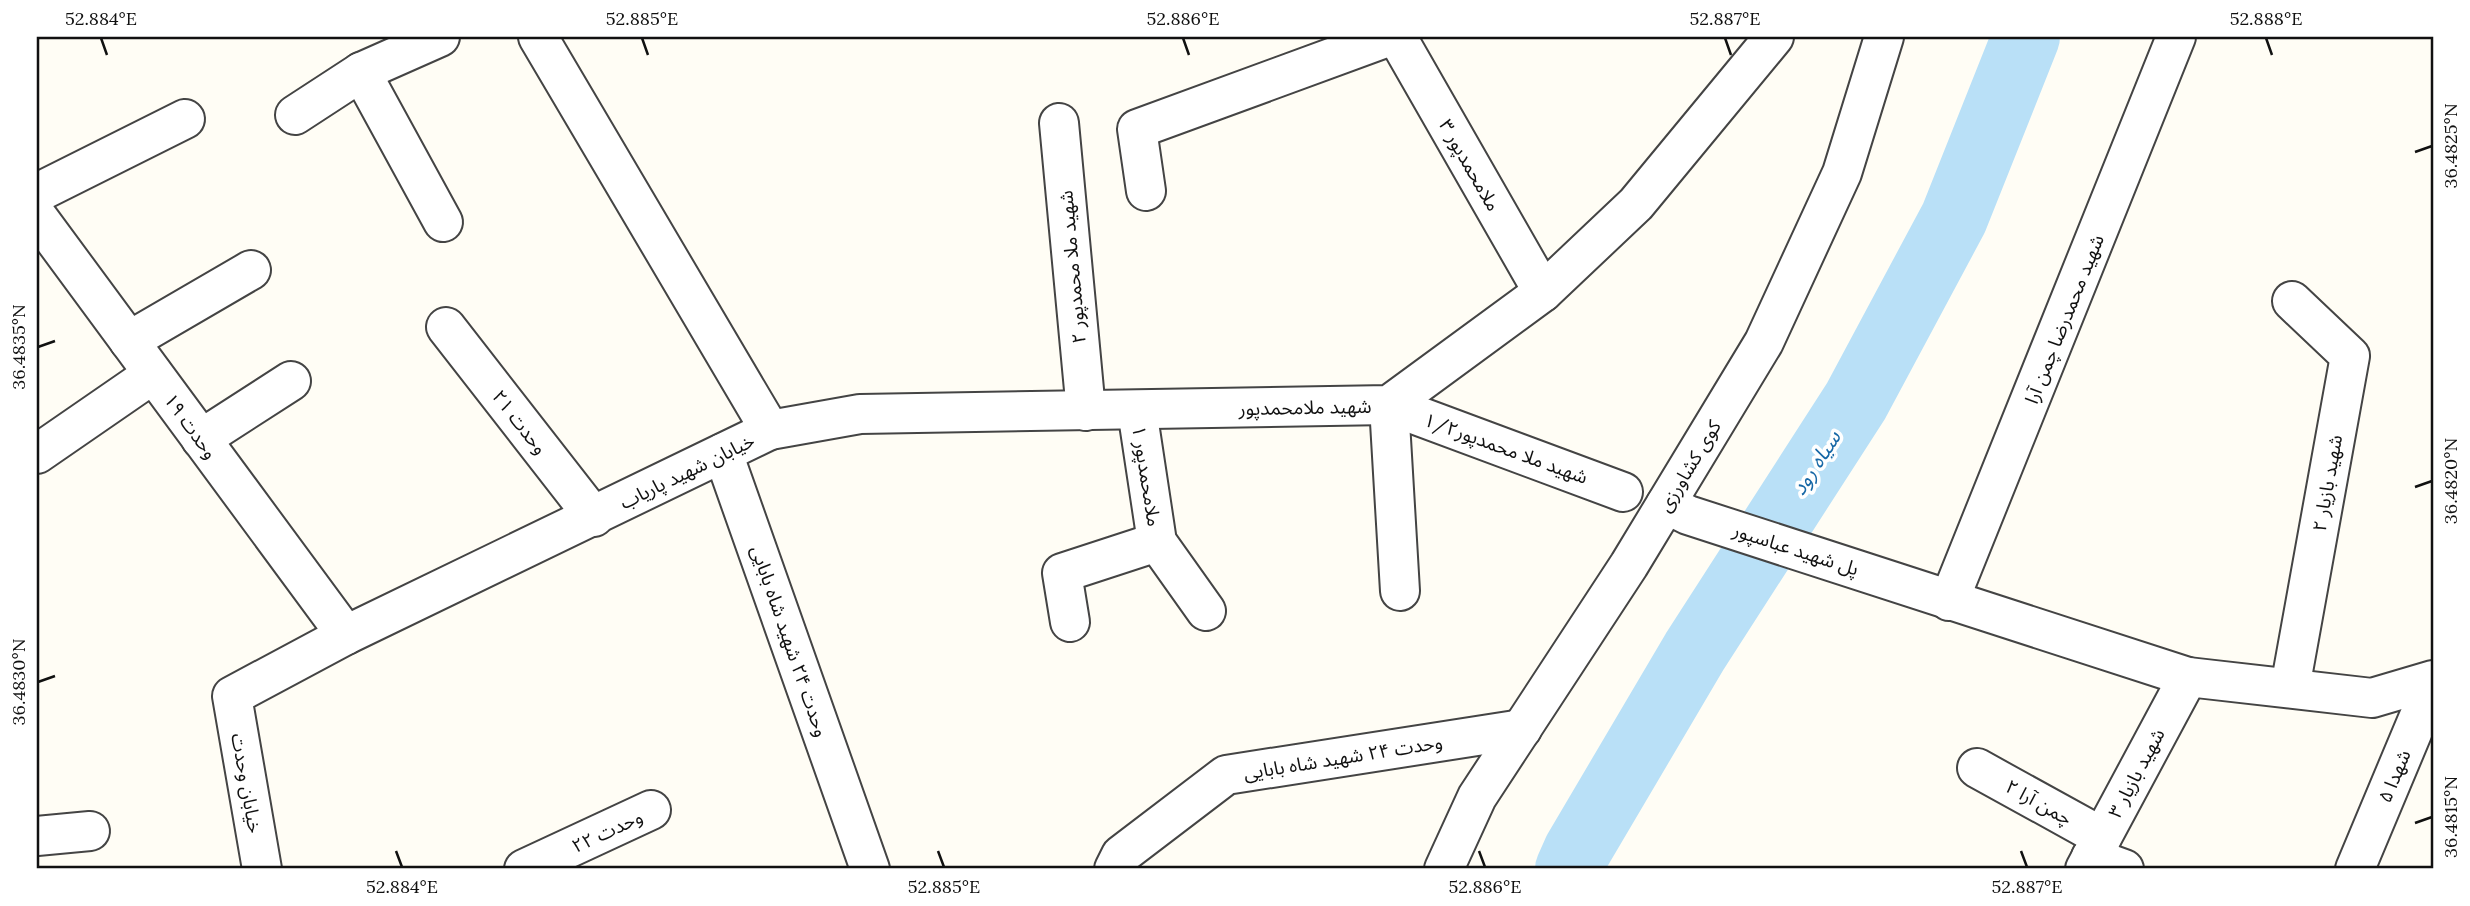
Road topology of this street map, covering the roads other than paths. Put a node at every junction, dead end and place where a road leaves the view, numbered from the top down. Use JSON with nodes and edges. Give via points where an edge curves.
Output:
{"nodes":[{"id":1,"x":440,"y":37,"type":"edge"},
{"id":2,"x":538,"y":37,"type":"edge"},
{"id":3,"x":1388,"y":37,"type":"edge"},
{"id":4,"x":1397,"y":37,"type":"edge"},
{"id":5,"x":1774,"y":37,"type":"edge"},
{"id":6,"x":2176,"y":37,"type":"edge"},
{"id":7,"x":1879,"y":38,"type":"edge"},
{"id":8,"x":361,"y":72,"type":"junction"},
{"id":9,"x":295,"y":115,"type":"dead end"},
{"id":10,"x":185,"y":119,"type":"dead end"},
{"id":11,"x":1059,"y":123,"type":"dead end"},
{"id":12,"x":1146,"y":191,"type":"dead end"},
{"id":13,"x":37,"y":194,"type":"edge"},
{"id":14,"x":37,"y":216,"type":"edge"},
{"id":15,"x":443,"y":222,"type":"dead end"},
{"id":16,"x":251,"y":270,"type":"dead end"},
{"id":17,"x":1543,"y":292,"type":"junction"},
{"id":18,"x":2292,"y":301,"type":"dead end"},
{"id":19,"x":446,"y":327,"type":"dead end"},
{"id":20,"x":129,"y":341,"type":"junction"},
{"id":21,"x":153,"y":374,"type":"junction"},
{"id":22,"x":291,"y":381,"type":"dead end"},
{"id":23,"x":1390,"y":405,"type":"junction"},
{"id":24,"x":1137,"y":410,"type":"junction"},
{"id":25,"x":1086,"y":411,"type":"junction"},
{"id":26,"x":770,"y":430,"type":"junction"},
{"id":27,"x":201,"y":439,"type":"junction"},
{"id":28,"x":37,"y":453,"type":"edge"},
{"id":29,"x":723,"y":453,"type":"junction"},
{"id":30,"x":1623,"y":492,"type":"dead end"},
{"id":31,"x":1677,"y":509,"type":"junction"},
{"id":32,"x":594,"y":517,"type":"junction"},
{"id":33,"x":1157,"y":541,"type":"junction"},
{"id":34,"x":1400,"y":591,"type":"dead end"},
{"id":35,"x":1949,"y":601,"type":"junction"},
{"id":36,"x":1206,"y":611,"type":"dead end"},
{"id":37,"x":1070,"y":622,"type":"dead end"},
{"id":38,"x":346,"y":635,"type":"junction"},
{"id":39,"x":2188,"y":677,"type":"junction"},
{"id":40,"x":2433,"y":682,"type":"edge"},
{"id":41,"x":2290,"y":688,"type":"junction"},
{"id":42,"x":232,"y":696,"type":"joint"},
{"id":43,"x":1522,"y":729,"type":"junction"},
{"id":44,"x":1977,"y":768,"type":"dead end"},
{"id":45,"x":651,"y":810,"type":"dead end"},
{"id":46,"x":90,"y":831,"type":"dead end"},
{"id":47,"x":37,"y":836,"type":"edge"},
{"id":48,"x":2100,"y":858,"type":"edge"},
{"id":49,"x":262,"y":869,"type":"edge"},
{"id":50,"x":524,"y":869,"type":"edge"},
{"id":51,"x":870,"y":869,"type":"edge"},
{"id":52,"x":1114,"y":869,"type":"edge"},
{"id":53,"x":1444,"y":869,"type":"edge"},
{"id":54,"x":2355,"y":869,"type":"edge"}],
"edges":[{"from":1,"to":8,"type":"street"},
{"from":2,"to":26,"type":"street","name":"خیابان شهید پاریاب"},
{"from":3,"to":12,"type":"street","via":[[1137,129]]},
{"from":4,"to":17,"type":"street","name":"ملامحمدپور ۳"},
{"from":5,"to":17,"type":"street","name":"شهید ملامحمدپور","via":[[1636,204]]},
{"from":6,"to":35,"type":"street","name":"شهید محمدرضا چمن آرا"},
{"from":7,"to":31,"type":"street","name":"کوی کشاورزی","via":[[1842,173],[1764,342]]},
{"from":8,"to":9,"type":"street"},
{"from":8,"to":15,"type":"street"},
{"from":10,"to":13,"type":"street"},
{"from":11,"to":25,"type":"street","name":"شهید ملا محمدپور ۲"},
{"from":14,"to":20,"type":"street","name":"وحدت ۱۹"},
{"from":16,"to":20,"type":"street"},
{"from":17,"to":23,"type":"street","name":"شهید ملامحمدپور"},
{"from":18,"to":41,"type":"street","name":"شهید بازیار ۲","via":[[2350,356]]},
{"from":19,"to":32,"type":"street","name":"وحدت ۲۱"},
{"from":20,"to":21,"type":"street","name":"وحدت ۱۹"},
{"from":21,"to":27,"type":"street","name":"وحدت ۱۹"},
{"from":21,"to":28,"type":"street"},
{"from":22,"to":27,"type":"street"},
{"from":23,"to":24,"type":"street","name":"شهید ملامحمدپور"},
{"from":23,"to":30,"type":"street","name":"شهید ملا محمدپور۱/۲"},
{"from":23,"to":34,"type":"street"},
{"from":24,"to":25,"type":"street","name":"شهید ملامحمدپور"},
{"from":24,"to":33,"type":"street","name":"ملامحمدپور ۱"},
{"from":25,"to":26,"type":"street","name":"شهید ملامحمدپور","via":[[860,414]]},
{"from":26,"to":29,"type":"street","name":"خیابان شهید پاریاب"},
{"from":27,"to":38,"type":"street","name":"وحدت ۱۹"},
{"from":29,"to":32,"type":"street","name":"خیابان شهید پاریاب"},
{"from":29,"to":51,"type":"street","name":"وحدت ۲۴ شهید شاه بابایی"},
{"from":31,"to":35,"type":"street","name":"پل شهید عباسپور"},
{"from":31,"to":43,"type":"street","name":"کوی کشاورزی","via":[[1629,565]]},
{"from":32,"to":38,"type":"street","name":"خیابان شهید پاریاب"},
{"from":33,"to":36,"type":"street","name":"ملامحمدپور ۱"},
{"from":33,"to":37,"type":"street","via":[[1062,573]]},
{"from":35,"to":39,"type":"street"},
{"from":38,"to":42,"type":"street","name":"خیابان شهید پاریاب"},
{"from":39,"to":41,"type":"street"},
{"from":39,"to":48,"type":"street","name":"شهید بازیار ۳"},
{"from":40,"to":41,"type":"street","via":[[2372,698]]},
{"from":40,"to":54,"type":"street","name":"شهدا ۵"},
{"from":42,"to":49,"type":"street","name":"خیابان وحدت"},
{"from":43,"to":52,"type":"street","name":"وحدت ۲۴ شهید شاه بابایی","via":[[1226,775],[1121,855]]},
{"from":43,"to":53,"type":"street","name":"کوی کشاورزی","via":[[1477,797]]},
{"from":44,"to":48,"type":"street","name":"چمن آرا ۲"},
{"from":45,"to":50,"type":"street","name":"وحدت ۲۲"},
{"from":46,"to":47,"type":"street"}]}
